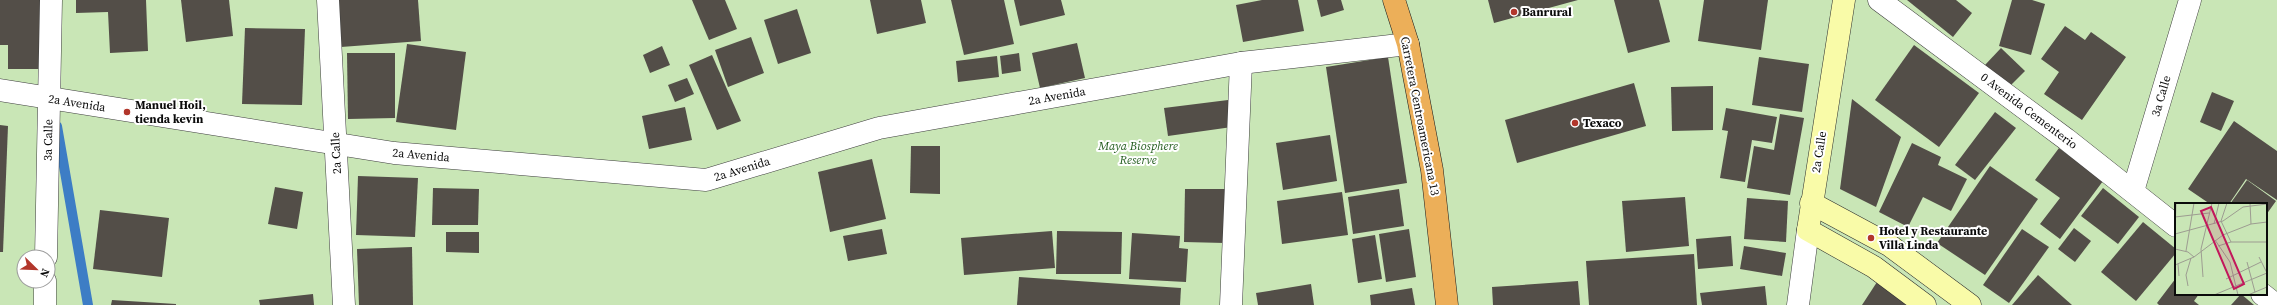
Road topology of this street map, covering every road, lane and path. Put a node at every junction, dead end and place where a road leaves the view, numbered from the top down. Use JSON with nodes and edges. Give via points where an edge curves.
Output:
{"nodes":[{"id":1,"x":51,"y":0,"type":"edge"},
{"id":2,"x":328,"y":0,"type":"edge"},
{"id":3,"x":1394,"y":0,"type":"edge"},
{"id":4,"x":1844,"y":0,"type":"edge"},
{"id":5,"x":1879,"y":0,"type":"edge"},
{"id":6,"x":2190,"y":0,"type":"edge"},
{"id":7,"x":1408,"y":44,"type":"junction"},
{"id":8,"x":1241,"y":63,"type":"junction"},
{"id":9,"x":0,"y":90,"type":"edge"},
{"id":10,"x":49,"y":99,"type":"junction"},
{"id":11,"x":335,"y":144,"type":"junction"},
{"id":12,"x":2133,"y":192,"type":"junction"},
{"id":13,"x":1811,"y":203,"type":"junction"},
{"id":14,"x":2175,"y":225,"type":"edge"},
{"id":15,"x":1808,"y":230,"type":"junction"},
{"id":16,"x":46,"y":249,"type":"edge"},
{"id":17,"x":45,"y":289,"type":"edge"},
{"id":18,"x":2263,"y":295,"type":"edge"},
{"id":19,"x":45,"y":305,"type":"edge"},
{"id":20,"x":344,"y":305,"type":"edge"},
{"id":21,"x":1231,"y":305,"type":"edge"},
{"id":22,"x":1447,"y":305,"type":"edge"},
{"id":23,"x":1798,"y":305,"type":"edge"},
{"id":24,"x":1925,"y":305,"type":"edge"},
{"id":25,"x":1970,"y":305,"type":"edge"},
{"id":26,"x":2276,"y":305,"type":"edge"}],
"edges":[{"from":1,"to":10,"type":"street","name":"3a Calle"},
{"from":2,"to":11,"type":"street","name":"2a Calle"},
{"from":3,"to":7,"type":"highway","name":"Carretera Centroamericana 13"},
{"from":4,"to":13,"type":"street","name":"2a Calle"},
{"from":5,"to":12,"type":"street","name":"0 Avenida Cementerio"},
{"from":6,"to":12,"type":"street","name":"3a Calle"},
{"from":7,"to":8,"type":"street","name":"2a Avenida"},
{"from":7,"to":22,"type":"highway","name":"Carretera Centroamericana 13","via":[[1432,170]]},
{"from":8,"to":11,"type":"street","name":"2a Avenida","via":[[879,128],[706,180],[394,153]]},
{"from":8,"to":21,"type":"street"},
{"from":9,"to":10,"type":"street","name":"2a Avenida"},
{"from":10,"to":11,"type":"street","name":"2a Avenida"},
{"from":10,"to":16,"type":"street","name":"3a Calle"},
{"from":11,"to":20,"type":"street","name":"2a Calle"},
{"from":12,"to":14,"type":"street","name":"0 Avenida Cementerio"},
{"from":13,"to":15,"type":"street","name":"2a Calle"},
{"from":13,"to":25,"type":"street","via":[[1889,245]]},
{"from":15,"to":23,"type":"street","name":"2a Calle"},
{"from":15,"to":24,"type":"street","via":[[1874,267]]},
{"from":17,"to":19,"type":"street"},
{"from":18,"to":26,"type":"street"}]}
